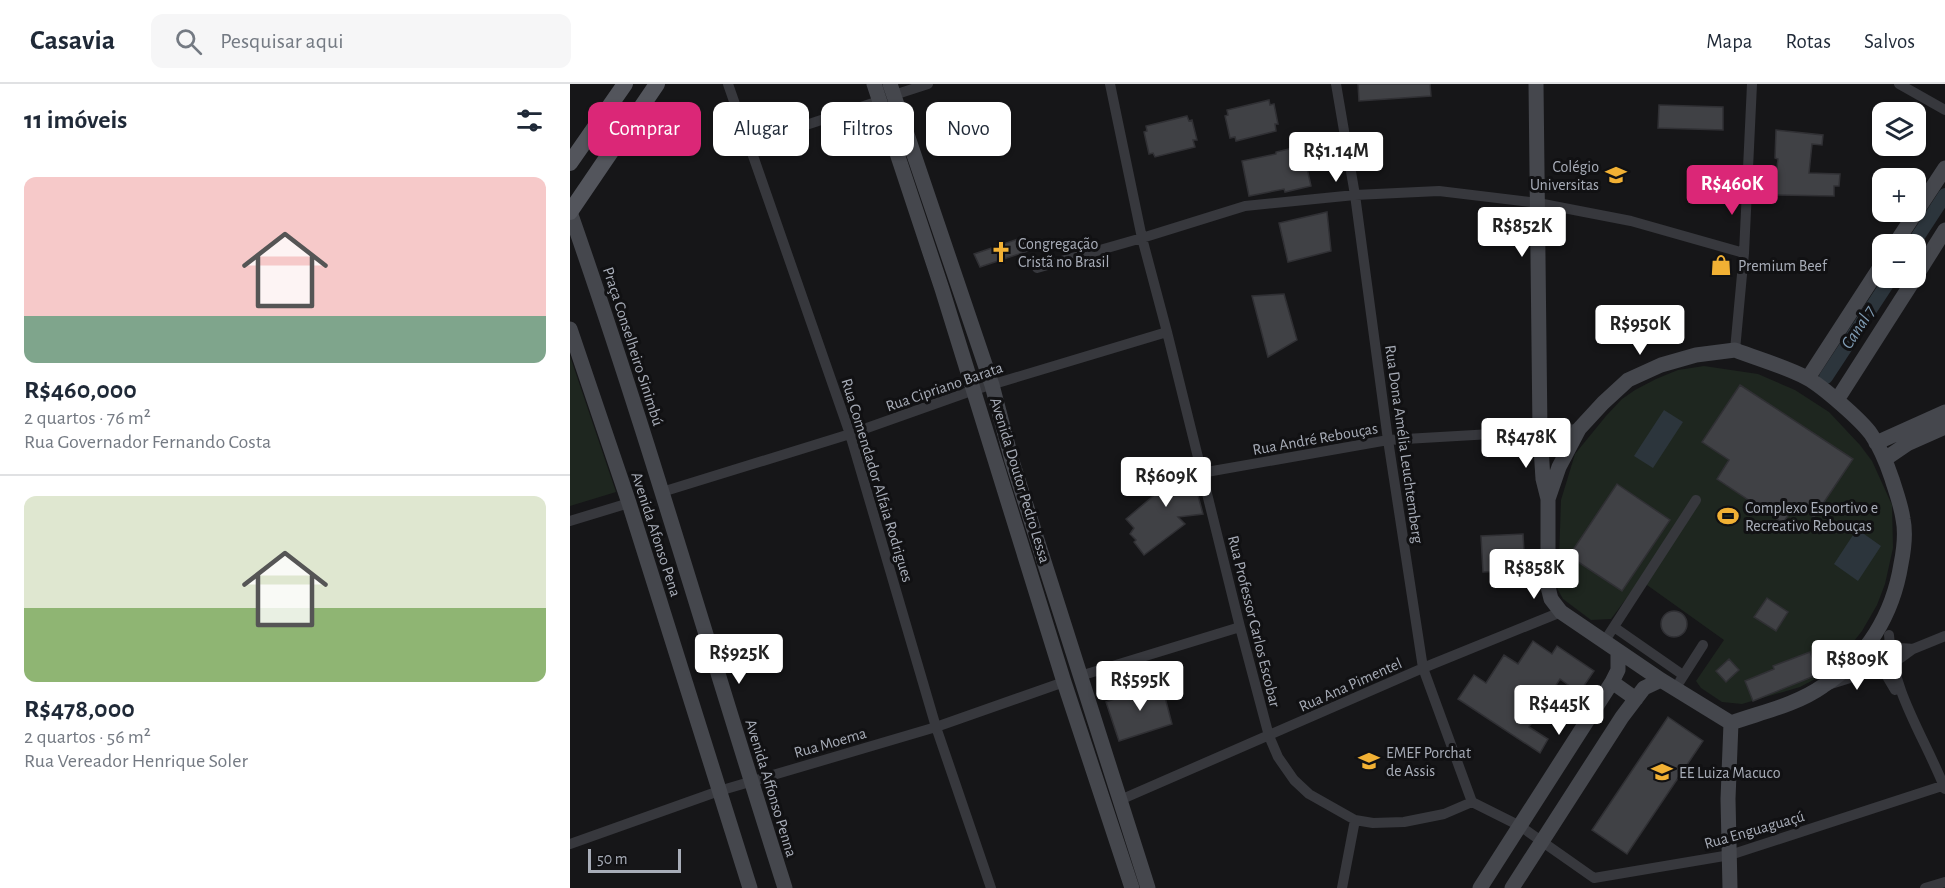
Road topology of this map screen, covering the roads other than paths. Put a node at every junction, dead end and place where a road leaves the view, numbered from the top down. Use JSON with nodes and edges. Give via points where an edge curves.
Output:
{"nodes":[{"id":1,"x":625,"y":84,"type":"edge"},
{"id":2,"x":657,"y":84,"type":"edge"},
{"id":3,"x":728,"y":84,"type":"edge"},
{"id":4,"x":874,"y":84,"type":"edge"},
{"id":5,"x":928,"y":84,"type":"edge"},
{"id":6,"x":1110,"y":84,"type":"edge"},
{"id":7,"x":1336,"y":84,"type":"edge"},
{"id":8,"x":1536,"y":84,"type":"edge"},
{"id":9,"x":1752,"y":84,"type":"edge"},
{"id":10,"x":1899,"y":84,"type":"edge"},
{"id":11,"x":892,"y":90,"type":"edge"},
{"id":12,"x":879,"y":101,"type":"junction"},
{"id":13,"x":734,"y":102,"type":"edge"},
{"id":14,"x":1945,"y":110,"type":"edge"},
{"id":15,"x":809,"y":124,"type":"edge"},
{"id":16,"x":752,"y":156,"type":"edge"},
{"id":17,"x":570,"y":163,"type":"edge"},
{"id":18,"x":1945,"y":168,"type":"edge"},
{"id":19,"x":1355,"y":195,"type":"junction"},
{"id":20,"x":1538,"y":203,"type":"junction"},
{"id":21,"x":570,"y":212,"type":"edge"},
{"id":22,"x":1945,"y":230,"type":"edge"},
{"id":23,"x":1902,"y":234,"type":"edge"},
{"id":24,"x":1142,"y":238,"type":"junction"},
{"id":25,"x":1744,"y":253,"type":"junction"},
{"id":26,"x":1926,"y":260,"type":"edge"},
{"id":27,"x":1037,"y":268,"type":"dead end"},
{"id":28,"x":1872,"y":279,"type":"edge"},
{"id":29,"x":1908,"y":288,"type":"edge"},
{"id":30,"x":570,"y":330,"type":"edge"},
{"id":31,"x":1167,"y":332,"type":"junction"},
{"id":32,"x":1735,"y":350,"type":"junction"},
{"id":33,"x":1808,"y":378,"type":"junction"},
{"id":34,"x":992,"y":385,"type":"junction"},
{"id":35,"x":974,"y":390,"type":"junction"},
{"id":36,"x":1837,"y":400,"type":"junction"},
{"id":37,"x":1945,"y":412,"type":"edge"},
{"id":38,"x":1945,"y":427,"type":"edge"},
{"id":39,"x":1579,"y":429,"type":"junction"},
{"id":40,"x":1540,"y":432,"type":"junction"},
{"id":41,"x":850,"y":434,"type":"junction"},
{"id":42,"x":1388,"y":440,"type":"junction"},
{"id":43,"x":1876,"y":443,"type":"junction"},
{"id":44,"x":1885,"y":459,"type":"junction"},
{"id":45,"x":1201,"y":473,"type":"junction"},
{"id":46,"x":662,"y":492,"type":"junction"},
{"id":47,"x":1548,"y":499,"type":"junction"},
{"id":48,"x":1696,"y":500,"type":"dead end"},
{"id":49,"x":629,"y":502,"type":"junction"},
{"id":50,"x":570,"y":521,"type":"edge"},
{"id":51,"x":1561,"y":612,"type":"junction"},
{"id":52,"x":1885,"y":618,"type":"junction"},
{"id":53,"x":1240,"y":627,"type":"junction"},
{"id":54,"x":1614,"y":627,"type":"junction"},
{"id":55,"x":1945,"y":636,"type":"edge"},
{"id":56,"x":1604,"y":642,"type":"junction"},
{"id":57,"x":1703,"y":645,"type":"dead end"},
{"id":58,"x":1895,"y":649,"type":"junction"},
{"id":59,"x":1913,"y":649,"type":"junction"},
{"id":60,"x":1618,"y":651,"type":"junction"},
{"id":61,"x":1887,"y":665,"type":"junction"},
{"id":62,"x":1424,"y":668,"type":"junction"},
{"id":63,"x":1683,"y":675,"type":"junction"},
{"id":64,"x":1080,"y":676,"type":"junction"},
{"id":65,"x":1661,"y":680,"type":"junction"},
{"id":66,"x":1064,"y":682,"type":"junction"},
{"id":67,"x":1612,"y":682,"type":"junction"},
{"id":68,"x":1822,"y":687,"type":"junction"},
{"id":69,"x":1675,"y":688,"type":"junction"},
{"id":70,"x":1636,"y":699,"type":"junction"},
{"id":71,"x":1731,"y":723,"type":"junction"},
{"id":72,"x":936,"y":727,"type":"junction"},
{"id":73,"x":1269,"y":736,"type":"junction"},
{"id":74,"x":751,"y":781,"type":"junction"},
{"id":75,"x":1945,"y":786,"type":"edge"},
{"id":76,"x":719,"y":791,"type":"junction"},
{"id":77,"x":1120,"y":800,"type":"junction"},
{"id":78,"x":1472,"y":802,"type":"junction"},
{"id":79,"x":1355,"y":820,"type":"junction"},
{"id":80,"x":1520,"y":826,"type":"junction"},
{"id":81,"x":1541,"y":841,"type":"junction"},
{"id":82,"x":570,"y":844,"type":"edge"},
{"id":83,"x":1730,"y":855,"type":"junction"},
{"id":84,"x":1945,"y":882,"type":"edge"},
{"id":85,"x":1594,"y":883,"type":"edge"},
{"id":86,"x":750,"y":888,"type":"edge"},
{"id":87,"x":785,"y":888,"type":"edge"},
{"id":88,"x":992,"y":888,"type":"edge"},
{"id":89,"x":1132,"y":888,"type":"edge"},
{"id":90,"x":1148,"y":888,"type":"edge"},
{"id":91,"x":1342,"y":888,"type":"edge"},
{"id":92,"x":1480,"y":888,"type":"edge"},
{"id":93,"x":1512,"y":888,"type":"edge"},
{"id":94,"x":1730,"y":888,"type":"edge"},
{"id":95,"x":1925,"y":888,"type":"edge"}],
"edges":[{"from":1,"to":17,"type":"main road"},
{"from":2,"to":21,"type":"main road"},
{"from":3,"to":13,"type":"street","name":"Rua Comendador Alfaia Rodrigues"},
{"from":4,"to":12,"type":"main road","name":"Avenida Doutor Pedro Lessa"},
{"from":5,"to":11,"type":"street"},
{"from":6,"to":24,"type":"street","name":"Rua Professor Carlos Escobar"},
{"from":7,"to":19,"type":"street","name":"Rua Dona Amélia Leuchtemberg"},
{"from":8,"to":20,"type":"main road"},
{"from":9,"to":25,"type":"street"},
{"from":10,"to":14,"type":"street"},
{"from":11,"to":34,"type":"main road","name":"Avenida Doutor Pedro Lessa"},
{"from":12,"to":15,"type":"street"},
{"from":12,"to":35,"type":"main road","name":"Avenida Doutor Pedro Lessa"},
{"from":16,"to":41,"type":"street","name":"Rua Comendador Alfaia Rodrigues"},
{"from":18,"to":23,"type":"main road"},
{"from":19,"to":20,"type":"street","via":[[1438,191]]},
{"from":19,"to":24,"type":"street","via":[[1245,206]]},
{"from":19,"to":42,"type":"street","name":"Rua Dona Amélia Leuchtemberg"},
{"from":20,"to":25,"type":"street","via":[[1631,221]]},
{"from":20,"to":40,"type":"main road"},
{"from":21,"to":46,"type":"main road","name":"Praça Conselheiro Sinimbú"},
{"from":22,"to":26,"type":"main road"},
{"from":24,"to":27,"type":"street"},
{"from":24,"to":31,"type":"street","name":"Rua Professor Carlos Escobar"},
{"from":25,"to":32,"type":"street"},
{"from":28,"to":33,"type":"main road"},
{"from":29,"to":36,"type":"main road"},
{"from":30,"to":49,"type":"main road","name":"Avenida Afonso Pena"},
{"from":31,"to":34,"type":"street","name":"Rua Cipriano Barata"},
{"from":31,"to":45,"type":"street","name":"Rua Professor Carlos Escobar"},
{"from":32,"to":33,"type":"main road"},
{"from":32,"to":39,"type":"main road","via":[[1696,355],[1628,380]]},
{"from":33,"to":36,"type":"main road"},
{"from":34,"to":35,"type":"street","name":"Rua Cipriano Barata"},
{"from":34,"to":64,"type":"main road","name":"Avenida Doutor Pedro Lessa"},
{"from":35,"to":41,"type":"street","name":"Rua Cipriano Barata"},
{"from":35,"to":66,"type":"main road","name":"Avenida Doutor Pedro Lessa"},
{"from":36,"to":43,"type":"main road","via":[[1871,433]]},
{"from":37,"to":43,"type":"main road"},
{"from":38,"to":44,"type":"main road"},
{"from":39,"to":40,"type":"street","name":"Rua André Rebouças"},
{"from":39,"to":47,"type":"main road"},
{"from":40,"to":42,"type":"street","name":"Rua André Rebouças"},
{"from":40,"to":47,"type":"main road"},
{"from":41,"to":46,"type":"street","name":"Rua Cipriano Barata"},
{"from":41,"to":72,"type":"street","name":"Rua Comendador Alfaia Rodrigues"},
{"from":42,"to":45,"type":"street","name":"Rua André Rebouças"},
{"from":42,"to":62,"type":"street","name":"Rua Dona Amélia Leuchtemberg"},
{"from":43,"to":44,"type":"main road"},
{"from":44,"to":52,"type":"main road","via":[[1904,520],[1904,548],[1896,589]]},
{"from":45,"to":53,"type":"street","name":"Rua Professor Carlos Escobar"},
{"from":46,"to":74,"type":"main road","name":"Avenida Affonso Penna"},
{"from":47,"to":51,"type":"main road","via":[[1548,587]]},
{"from":48,"to":54,"type":"street"},
{"from":49,"to":50,"type":"street"},
{"from":49,"to":76,"type":"main road","name":"Avenida Afonso Pena"},
{"from":51,"to":56,"type":"main road"},
{"from":51,"to":62,"type":"street","name":"Rua Ana Pimentel"},
{"from":52,"to":58,"type":"street"},
{"from":52,"to":68,"type":"main road","via":[[1858,657]]},
{"from":53,"to":64,"type":"street"},
{"from":53,"to":73,"type":"street","name":"Rua Professor Carlos Escobar"},
{"from":54,"to":56,"type":"street"},
{"from":54,"to":63,"type":"street"},
{"from":55,"to":59,"type":"street"},
{"from":56,"to":60,"type":"main road"},
{"from":57,"to":63,"type":"street"},
{"from":58,"to":59,"type":"street"},
{"from":58,"to":61,"type":"street","via":[[1880,659]]},
{"from":59,"to":61,"type":"street"},
{"from":60,"to":65,"type":"main road"},
{"from":60,"to":67,"type":"main road","via":[[1618,670]]},
{"from":61,"to":68,"type":"street"},
{"from":61,"to":75,"type":"street"},
{"from":62,"to":73,"type":"street","name":"Rua Ana Pimentel"},
{"from":62,"to":78,"type":"street","name":"Rua Dona Amélia Leuchtemberg"},
{"from":63,"to":69,"type":"street"},
{"from":64,"to":77,"type":"main road","name":"Avenida Doutor Pedro Lessa"},
{"from":65,"to":69,"type":"main road"},
{"from":65,"to":70,"type":"main road","via":[[1644,688]]},
{"from":66,"to":72,"type":"street","name":"Rua Moema"},
{"from":66,"to":89,"type":"main road","name":"Avenida Doutor Pedro Lessa"},
{"from":67,"to":70,"type":"main road"},
{"from":67,"to":80,"type":"main road"},
{"from":68,"to":71,"type":"main road","via":[[1795,702]]},
{"from":69,"to":71,"type":"main road"},
{"from":70,"to":81,"type":"main road"},
{"from":71,"to":83,"type":"main road"},
{"from":72,"to":74,"type":"street","name":"Rua Moema"},
{"from":72,"to":88,"type":"street","name":"Rua Comendador Alfaia Rodrigues"},
{"from":73,"to":77,"type":"street","name":"Rua Ana Pimentel"},
{"from":73,"to":79,"type":"street","name":"Rua Professor Carlos Escobar","via":[[1294,780],[1309,794]]},
{"from":74,"to":76,"type":"street","name":"Rua Moema"},
{"from":74,"to":87,"type":"main road","name":"Avenida Affonso Penna"},
{"from":75,"to":83,"type":"street","name":"Rua Enguaguaçú"},
{"from":76,"to":82,"type":"street","name":"Rua Moema"},
{"from":76,"to":86,"type":"main road","name":"Avenida Afonso Pena"},
{"from":77,"to":90,"type":"main road","name":"Avenida Doutor Pedro Lessa"},
{"from":78,"to":79,"type":"street","name":"Rua Professor Carlos Escobar","via":[[1444,814],[1404,822]]},
{"from":78,"to":80,"type":"street"},
{"from":79,"to":91,"type":"street"},
{"from":80,"to":81,"type":"street","name":"Rua Enguaguaçú"},
{"from":80,"to":92,"type":"main road"},
{"from":81,"to":85,"type":"street","name":"Rua Enguaguaçú"},
{"from":81,"to":93,"type":"main road"},
{"from":83,"to":85,"type":"street","name":"Rua Enguaguaçú"},
{"from":83,"to":94,"type":"main road"},
{"from":84,"to":95,"type":"street"}]}
